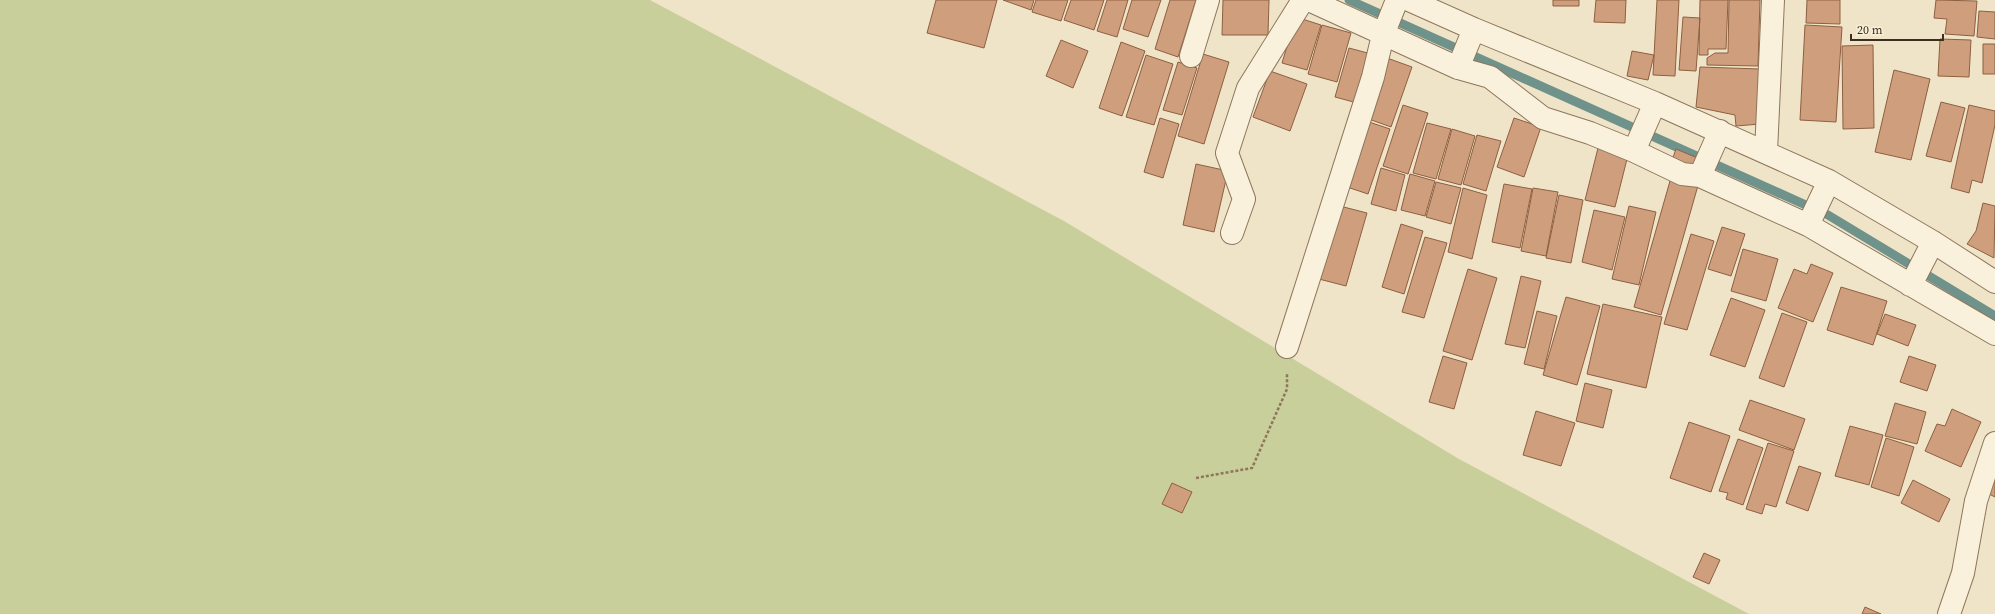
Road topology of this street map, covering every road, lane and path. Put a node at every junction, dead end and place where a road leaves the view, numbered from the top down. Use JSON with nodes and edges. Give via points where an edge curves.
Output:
{"nodes":[{"id":1,"x":1208,"y":0,"type":"edge"},
{"id":2,"x":1303,"y":0,"type":"edge"},
{"id":3,"x":1309,"y":0,"type":"edge"},
{"id":4,"x":1773,"y":0,"type":"edge"},
{"id":5,"x":1394,"y":14,"type":"edge"},
{"id":6,"x":1466,"y":49,"type":"junction"},
{"id":7,"x":1191,"y":56,"type":"dead end"},
{"id":8,"x":1645,"y":127,"type":"junction"},
{"id":9,"x":1766,"y":152,"type":"junction"},
{"id":10,"x":1710,"y":155,"type":"junction"},
{"id":11,"x":1818,"y":204,"type":"junction"},
{"id":12,"x":1232,"y":233,"type":"dead end"},
{"id":13,"x":1921,"y":265,"type":"junction"},
{"id":14,"x":1995,"y":282,"type":"edge"},
{"id":15,"x":1995,"y":334,"type":"edge"},
{"id":16,"x":1287,"y":347,"type":"joint"},
{"id":17,"x":1995,"y":443,"type":"edge"},
{"id":18,"x":1196,"y":478,"type":"dead end"},
{"id":19,"x":1949,"y":614,"type":"edge"}],
"edges":[{"from":1,"to":7,"type":"street"},
{"from":2,"to":12,"type":"street","via":[[1248,88],[1228,153],[1244,199]]},
{"from":3,"to":5,"type":"street"},
{"from":4,"to":9,"type":"street"},
{"from":5,"to":6,"type":"street"},
{"from":5,"to":6,"type":"street"},
{"from":5,"to":16,"type":"street"},
{"from":6,"to":8,"type":"street"},
{"from":6,"to":8,"type":"street","via":[[1490,78],[1543,118],[1590,133]]},
{"from":8,"to":10,"type":"street"},
{"from":8,"to":10,"type":"street","via":[[1682,174]]},
{"from":9,"to":10,"type":"street"},
{"from":9,"to":11,"type":"street"},
{"from":10,"to":11,"type":"street"},
{"from":11,"to":13,"type":"street"},
{"from":11,"to":13,"type":"street"},
{"from":13,"to":14,"type":"street"},
{"from":13,"to":15,"type":"street"},
{"from":16,"to":18,"type":"path","via":[[1287,389],[1252,468]]},
{"from":17,"to":19,"type":"street","via":[[1976,501],[1963,573]]}]}
